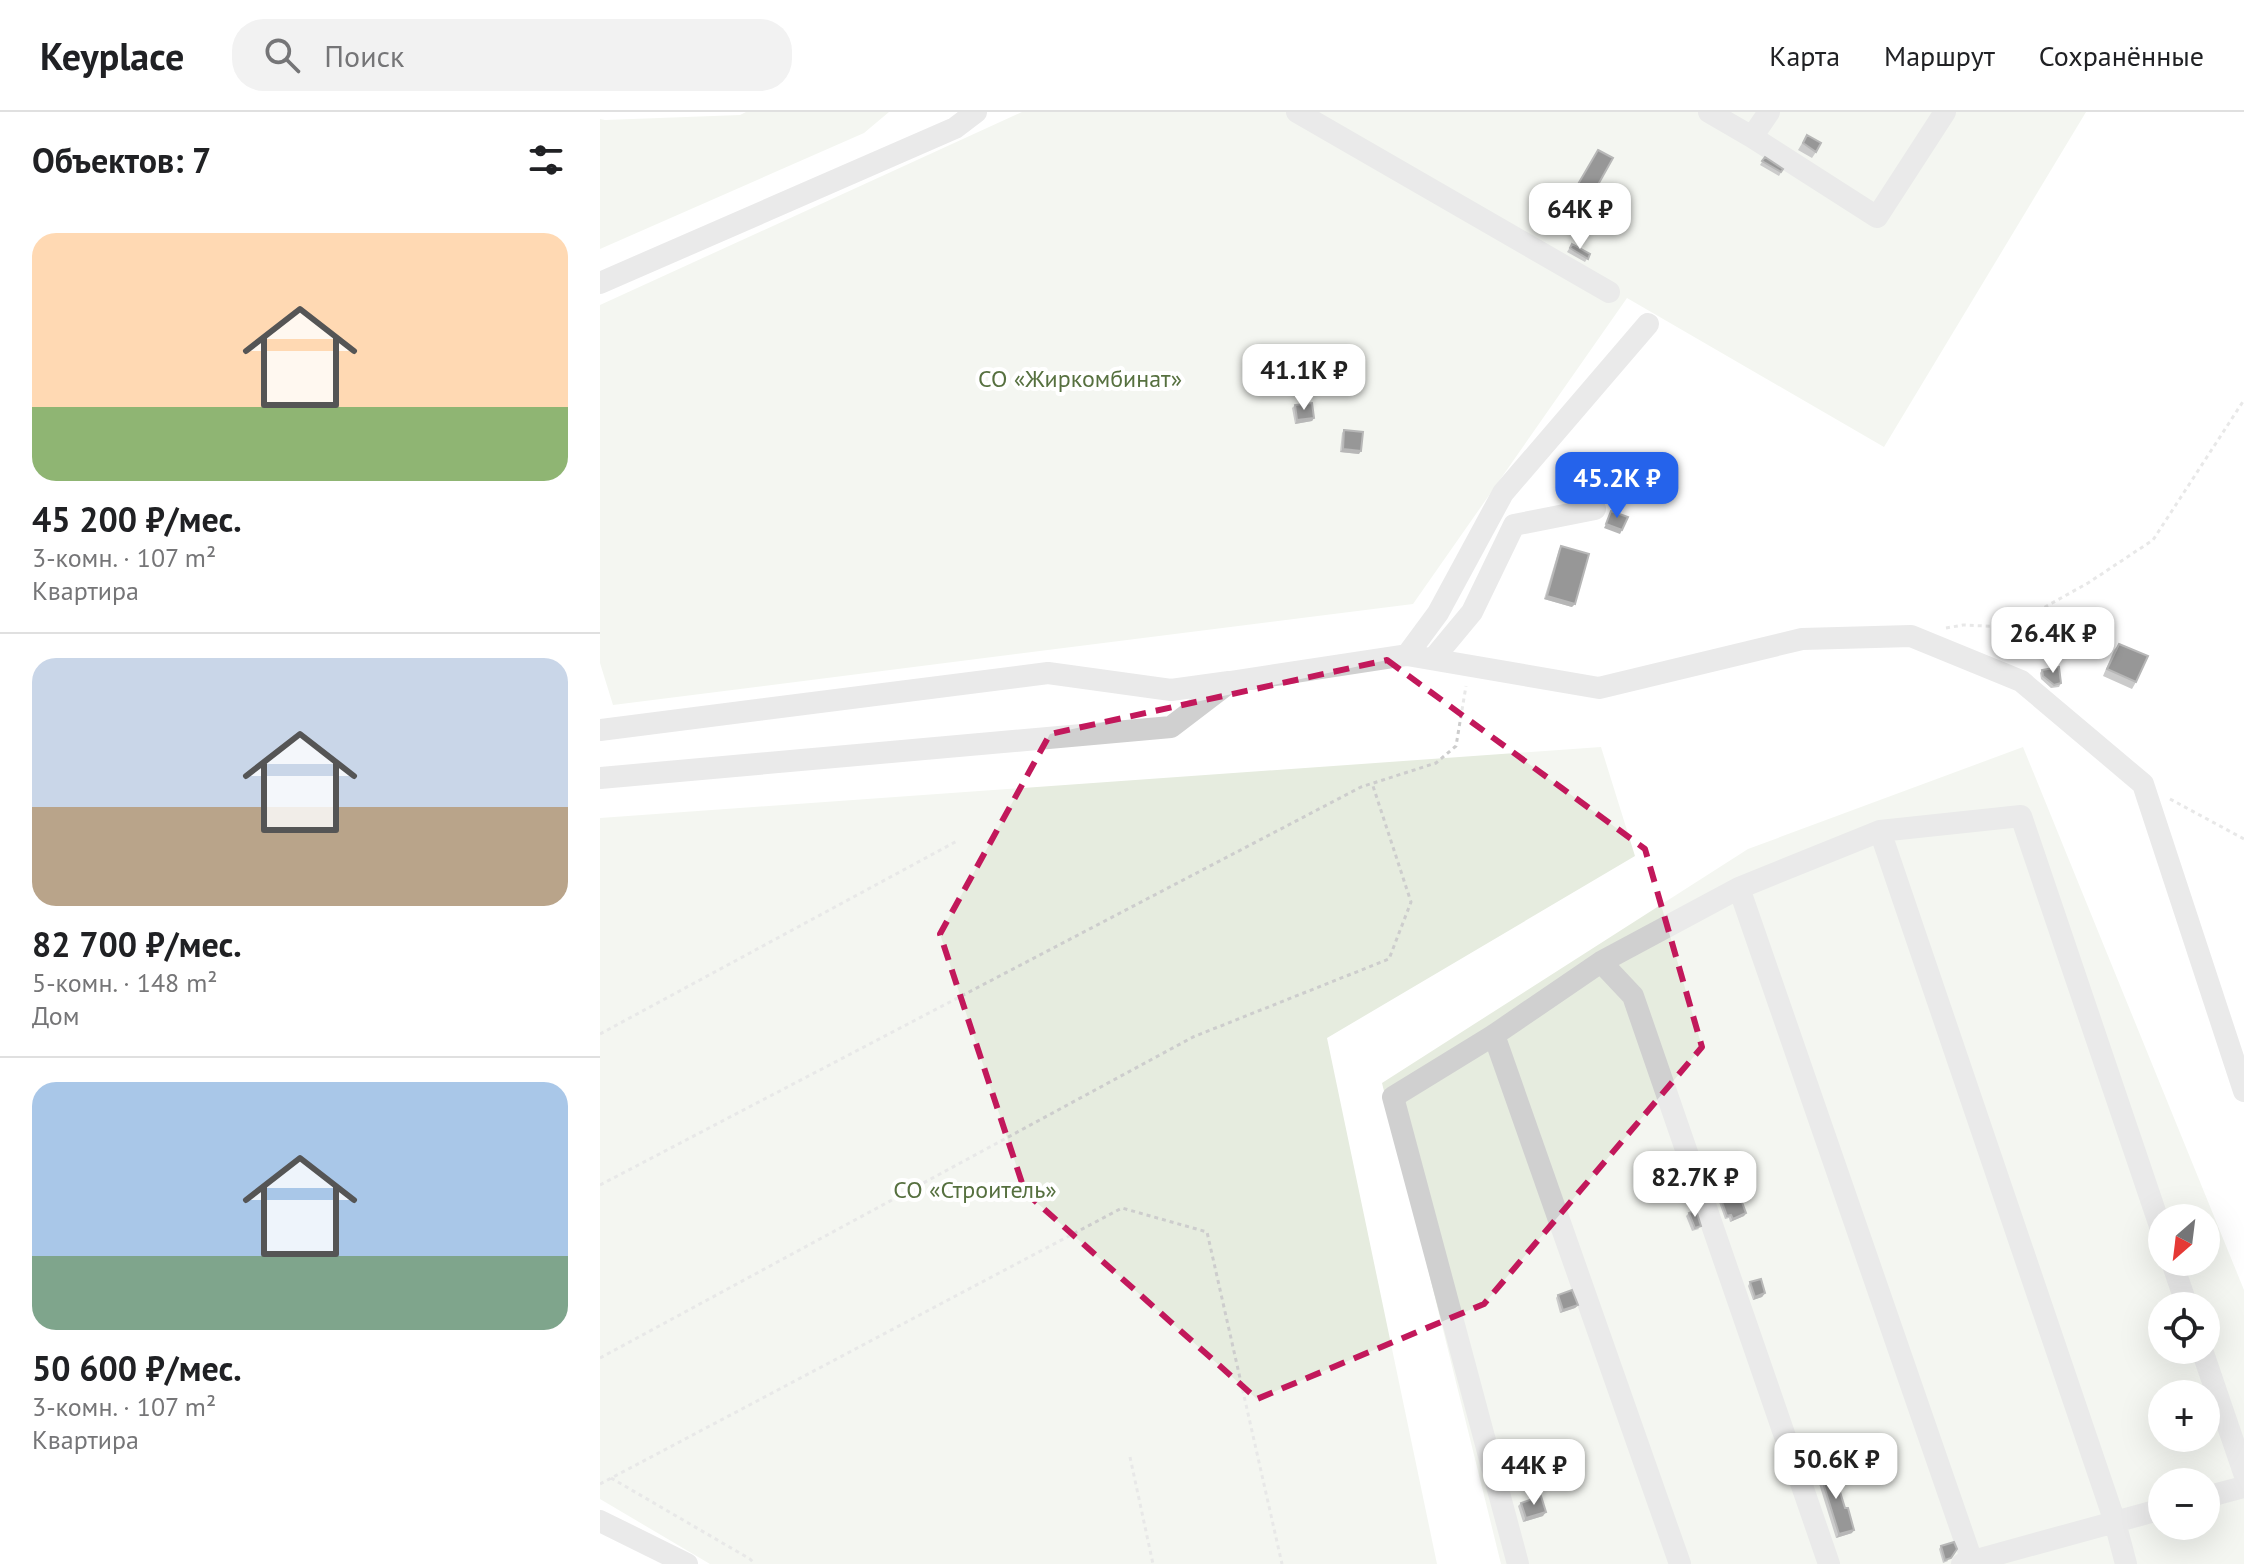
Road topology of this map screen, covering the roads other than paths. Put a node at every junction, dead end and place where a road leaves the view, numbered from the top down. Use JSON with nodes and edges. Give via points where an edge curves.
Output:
{"nodes":[{"id":1,"x":976,"y":112,"type":"edge"},
{"id":2,"x":1297,"y":112,"type":"edge"},
{"id":3,"x":1709,"y":112,"type":"edge"},
{"id":4,"x":1769,"y":112,"type":"edge"},
{"id":5,"x":1945,"y":112,"type":"edge"},
{"id":6,"x":1752,"y":137,"type":"junction"},
{"id":7,"x":600,"y":283,"type":"edge"},
{"id":8,"x":1609,"y":292,"type":"dead end"},
{"id":9,"x":1648,"y":324,"type":"dead end"},
{"id":10,"x":1595,"y":509,"type":"dead end"},
{"id":11,"x":1407,"y":655,"type":"junction"},
{"id":12,"x":1433,"y":659,"type":"junction"},
{"id":13,"x":1230,"y":682,"type":"junction"},
{"id":14,"x":600,"y":730,"type":"edge"},
{"id":15,"x":600,"y":778,"type":"edge"},
{"id":16,"x":1880,"y":831,"type":"junction"},
{"id":17,"x":1739,"y":888,"type":"junction"},
{"id":18,"x":1601,"y":962,"type":"junction"},
{"id":19,"x":1494,"y":1035,"type":"junction"},
{"id":20,"x":2244,"y":1091,"type":"edge"},
{"id":21,"x":2153,"y":1204,"type":"edge"},
{"id":22,"x":2207,"y":1364,"type":"edge"},
{"id":23,"x":2244,"y":1473,"type":"edge"},
{"id":24,"x":2244,"y":1487,"type":"edge"},
{"id":25,"x":2220,"y":1493,"type":"edge"},
{"id":26,"x":2148,"y":1513,"type":"edge"},
{"id":27,"x":600,"y":1521,"type":"edge"},
{"id":28,"x":2115,"y":1522,"type":"junction"},
{"id":29,"x":1967,"y":1563,"type":"edge"},
{"id":30,"x":687,"y":1564,"type":"edge"},
{"id":31,"x":1518,"y":1564,"type":"edge"},
{"id":32,"x":1680,"y":1564,"type":"edge"},
{"id":33,"x":1829,"y":1564,"type":"edge"},
{"id":34,"x":2126,"y":1564,"type":"edge"}],
"edges":[{"from":1,"to":7,"type":"lane","via":[[955,128]]},
{"from":2,"to":8,"type":"lane"},
{"from":3,"to":6,"type":"lane"},
{"from":4,"to":6,"type":"lane"},
{"from":5,"to":6,"type":"lane","via":[[1877,217]]},
{"from":9,"to":11,"type":"lane","via":[[1503,493],[1438,613]]},
{"from":10,"to":12,"type":"lane","via":[[1514,525],[1472,612]]},
{"from":11,"to":12,"type":"lane"},
{"from":11,"to":13,"type":"lane"},
{"from":12,"to":20,"type":"lane","via":[[1599,688],[1802,639],[1911,636],[2021,681],[2143,784]]},
{"from":13,"to":14,"type":"lane","via":[[1171,690],[1048,673]]},
{"from":13,"to":15,"type":"lane","via":[[1171,727]]},
{"from":16,"to":17,"type":"lane"},
{"from":16,"to":21,"type":"lane","via":[[2021,816]]},
{"from":16,"to":28,"type":"lane"},
{"from":17,"to":18,"type":"lane"},
{"from":17,"to":29,"type":"lane"},
{"from":18,"to":19,"type":"lane"},
{"from":18,"to":33,"type":"lane","via":[[1633,996]]},
{"from":19,"to":31,"type":"lane","via":[[1393,1097]]},
{"from":19,"to":32,"type":"lane"},
{"from":22,"to":23,"type":"lane"},
{"from":24,"to":25,"type":"lane"},
{"from":26,"to":28,"type":"lane"},
{"from":27,"to":30,"type":"lane"},
{"from":28,"to":29,"type":"lane"},
{"from":28,"to":34,"type":"lane"}]}
